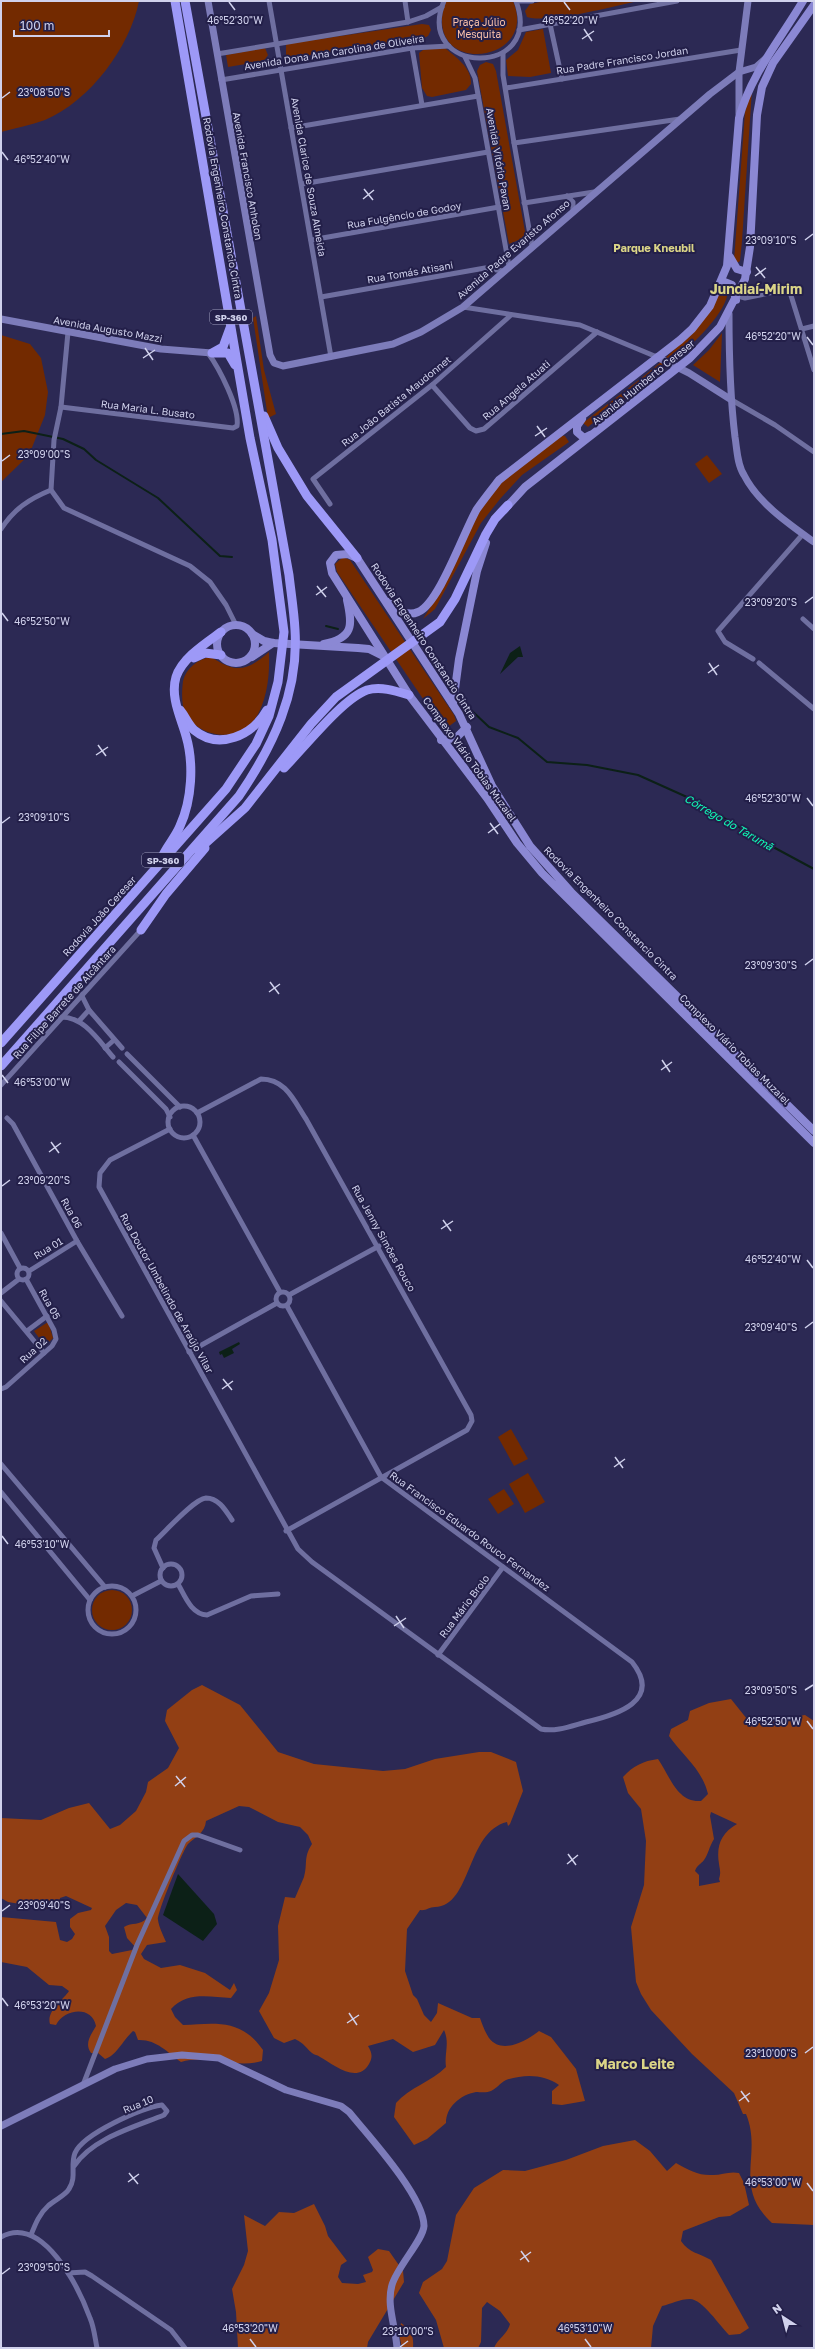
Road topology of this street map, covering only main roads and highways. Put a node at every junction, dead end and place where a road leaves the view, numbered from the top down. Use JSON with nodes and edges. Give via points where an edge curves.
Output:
{"nodes":[{"id":1,"x":175,"y":1,"type":"edge"},
{"id":2,"x":186,"y":1,"type":"edge"},
{"id":3,"x":803,"y":1,"type":"edge"},
{"id":4,"x":814,"y":5,"type":"edge"},
{"id":5,"x":730,"y":257,"type":"junction"},
{"id":6,"x":747,"y":272,"type":"junction"},
{"id":7,"x":722,"y":281,"type":"junction"},
{"id":8,"x":737,"y":298,"type":"junction"},
{"id":9,"x":231,"y":321,"type":"junction"},
{"id":10,"x":242,"y":388,"type":"junction"},
{"id":11,"x":258,"y":404,"type":"junction"},
{"id":12,"x":594,"y":408,"type":"junction"},
{"id":13,"x":596,"y":432,"type":"junction"},
{"id":14,"x":508,"y":505,"type":"junction"},
{"id":15,"x":357,"y":558,"type":"junction"},
{"id":16,"x":346,"y":594,"type":"junction"},
{"id":17,"x":382,"y":597,"type":"junction"},
{"id":18,"x":221,"y":632,"type":"junction"},
{"id":19,"x":252,"y":634,"type":"junction"},
{"id":20,"x":272,"y":643,"type":"junction"},
{"id":21,"x":321,"y":645,"type":"junction"},
{"id":22,"x":283,"y":653,"type":"joint"},
{"id":23,"x":221,"y":655,"type":"junction"},
{"id":24,"x":384,"y":656,"type":"junction"},
{"id":25,"x":250,"y":659,"type":"junction"},
{"id":26,"x":186,"y":662,"type":"junction"},
{"id":27,"x":276,"y":693,"type":"junction"},
{"id":28,"x":409,"y":695,"type":"junction"},
{"id":29,"x":453,"y":704,"type":"junction"},
{"id":30,"x":177,"y":707,"type":"junction"},
{"id":31,"x":467,"y":728,"type":"junction"},
{"id":32,"x":441,"y":740,"type":"junction"},
{"id":33,"x":245,"y":808,"type":"junction"},
{"id":34,"x":153,"y":872,"type":"junction"},
{"id":35,"x":170,"y":875,"type":"junction"},
{"id":36,"x":141,"y":930,"type":"road end"},
{"id":37,"x":1,"y":1043,"type":"edge"},
{"id":38,"x":1,"y":1066,"type":"edge"},
{"id":39,"x":814,"y":1131,"type":"edge"},
{"id":40,"x":814,"y":1143,"type":"edge"}],
"edges":[{"from":1,"to":9,"type":"highway","name":"Rodovia Engenheiro Constancio Cintra","number":"SP-360"},
{"from":2,"to":11,"type":"highway","name":"Rodovia Engenheiro Constancio Cintra","number":"SP-360"},
{"from":3,"to":5,"type":"main road","name":"Avenida Humberto Cereser","via":[[750,86],[739,118]]},
{"from":4,"to":6,"type":"main road","name":"Avenida Humberto Cereser","via":[[773,64],[762,87],[757,115]]},
{"from":5,"to":6,"type":"main road","via":[[736,269]]},
{"from":5,"to":7,"type":"main road","name":"Avenida Humberto Cereser"},
{"from":6,"to":8,"type":"main road","name":"Avenida Humberto Cereser"},
{"from":7,"to":8,"type":"main road","via":[[732,285]]},
{"from":7,"to":12,"type":"main road","name":"Avenida Humberto Cereser","via":[[703,316],[684,336]]},
{"from":8,"to":13,"type":"main road","name":"Avenida Humberto Cereser","via":[[706,343]]},
{"from":9,"to":10,"type":"highway","name":"Rodovia Engenheiro Constancio Cintra","number":"SP-360"},
{"from":9,"to":10,"type":"highway","via":[[228,339],[223,347],[210,353],[228,353],[232,356]]},
{"from":10,"to":22,"type":"highway","name":"Rodovia Engenheiro Constancio Cintra","number":"SP-360","via":[[272,540],[284,632]]},
{"from":11,"to":15,"type":"highway","via":[[278,448],[307,496]]},
{"from":11,"to":35,"type":"highway","name":"Rodovia Engenheiro Constancio Cintra","number":"SP-360","via":[[289,575],[295,630],[294,658],[284,714],[263,760],[239,796]]},
{"from":12,"to":13,"type":"main road","via":[[581,420],[576,429],[584,438]]},
{"from":12,"to":17,"type":"main road","name":"Avenida Humberto Cereser","via":[[500,480],[478,509],[438,590],[426,608],[414,614],[406,614]]},
{"from":13,"to":14,"type":"main road","name":"Avenida Humberto Cereser","via":[[525,487]]},
{"from":14,"to":29,"type":"main road","name":"Avenida Humberto Cereser","via":[[483,551],[459,659]]},
{"from":14,"to":33,"type":"highway","via":[[494,519],[449,610],[440,622],[336,697],[311,724]]},
{"from":15,"to":16,"type":"main road","name":"Complexo Viário Tobias Muzaiel","via":[[341,553],[330,562],[332,573]]},
{"from":15,"to":17,"type":"main road","name":"Rodovia Engenheiro Constancio Cintra"},
{"from":16,"to":21,"type":"main road","name":"Complexo Viário Tobias Muzaiel","via":[[350,630],[346,636],[335,642]]},
{"from":16,"to":24,"type":"main road","name":"Complexo Viário Tobias Muzaiel"},
{"from":17,"to":29,"type":"main road","name":"Rodovia Engenheiro Constancio Cintra"},
{"from":18,"to":19,"type":"main road","via":[[236,625],[248,628]]},
{"from":18,"to":23,"type":"main road","via":[[217,644]]},
{"from":18,"to":26,"type":"highway"},
{"from":19,"to":20,"type":"main road"},
{"from":19,"to":25,"type":"main road","via":[[256,649]]},
{"from":20,"to":21,"type":"main road","name":"Complexo Viário Tobias Muzaiel"},
{"from":20,"to":25,"type":"main road"},
{"from":21,"to":24,"type":"main road","name":"Complexo Viário Tobias Muzaiel","via":[[369,649]]},
{"from":22,"to":27,"type":"highway","name":"Rodovia João Cereser","number":"SP-360"},
{"from":23,"to":25,"type":"main road","via":[[231,663]]},
{"from":23,"to":26,"type":"highway","via":[[205,653]]},
{"from":24,"to":28,"type":"main road","name":"Complexo Viário Tobias Muzaiel"},
{"from":26,"to":30,"type":"highway","via":[[176,677]]},
{"from":27,"to":30,"type":"highway","via":[[263,717],[250,731],[229,739],[211,738],[201,734],[189,724]]},
{"from":27,"to":34,"type":"highway","name":"Rodovia João Cereser","number":"SP-360","via":[[256,744],[226,789]]},
{"from":28,"to":32,"type":"main road","name":"Complexo Viário Tobias Muzaiel"},
{"from":28,"to":33,"type":"highway","via":[[387,689],[367,690],[349,702]]},
{"from":29,"to":31,"type":"main road","name":"Rodovia Engenheiro Constancio Cintra"},
{"from":30,"to":34,"type":"highway","via":[[189,752],[189,796],[180,827]]},
{"from":31,"to":32,"type":"main road","via":[[456,738]]},
{"from":31,"to":39,"type":"main road","name":"Rodovia Engenheiro Constancio Cintra","via":[[503,806],[546,865]]},
{"from":32,"to":40,"type":"main road","name":"Complexo Viário Tobias Muzaiel","via":[[484,793],[517,844],[542,873]]},
{"from":33,"to":35,"type":"highway"},
{"from":33,"to":36,"type":"highway","via":[[191,863]]},
{"from":34,"to":37,"type":"highway","name":"Rodovia João Cereser","number":"SP-360"},
{"from":35,"to":38,"type":"highway","number":"SP-360"}]}
